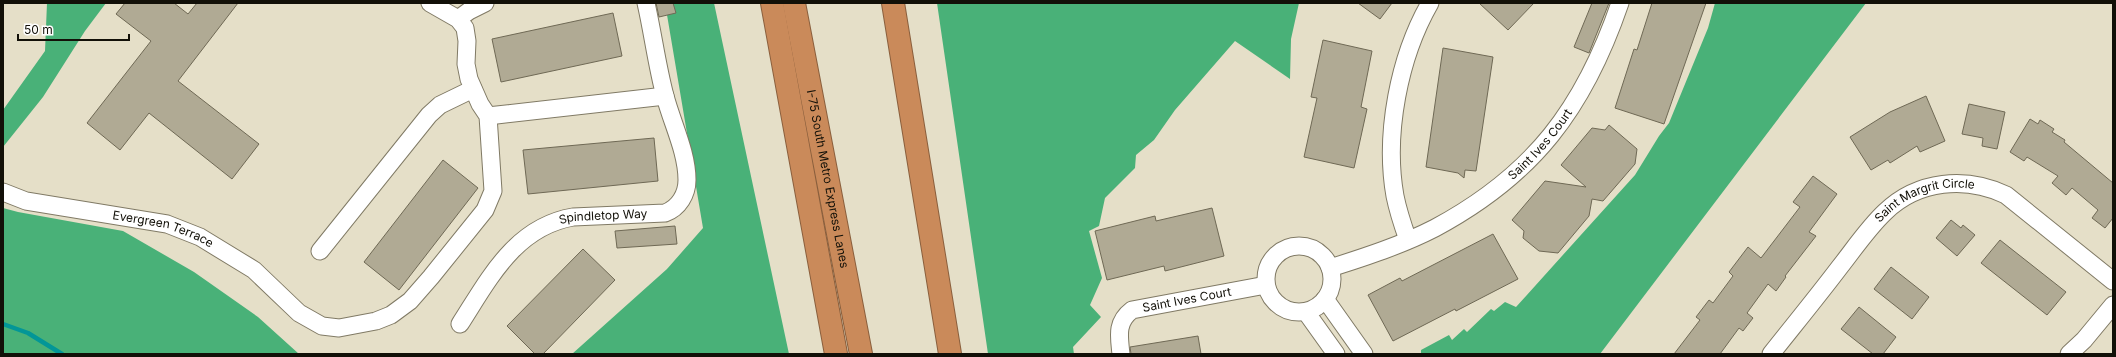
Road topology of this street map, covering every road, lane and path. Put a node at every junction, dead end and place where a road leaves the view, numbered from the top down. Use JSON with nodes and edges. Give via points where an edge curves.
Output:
{"nodes":[{"id":1,"x":430,"y":3,"type":"edge"},
{"id":2,"x":485,"y":3,"type":"edge"},
{"id":3,"x":646,"y":3,"type":"edge"},
{"id":4,"x":772,"y":3,"type":"edge"},
{"id":5,"x":794,"y":3,"type":"edge"},
{"id":6,"x":893,"y":3,"type":"edge"},
{"id":7,"x":1430,"y":3,"type":"edge"},
{"id":8,"x":1620,"y":3,"type":"edge"},
{"id":9,"x":458,"y":19,"type":"junction"},
{"id":10,"x":473,"y":89,"type":"junction"},
{"id":11,"x":665,"y":96,"type":"junction"},
{"id":12,"x":488,"y":116,"type":"junction"},
{"id":13,"x":3,"y":192,"type":"edge"},
{"id":14,"x":1408,"y":240,"type":"junction"},
{"id":15,"x":320,"y":251,"type":"dead end"},
{"id":16,"x":1330,"y":268,"type":"junction"},
{"id":17,"x":2113,"y":281,"type":"edge"},
{"id":18,"x":1266,"y":285,"type":"junction"},
{"id":19,"x":1325,"y":300,"type":"junction"},
{"id":20,"x":2113,"y":305,"type":"edge"},
{"id":21,"x":1306,"y":312,"type":"junction"},
{"id":22,"x":460,"y":324,"type":"dead end"},
{"id":23,"x":836,"y":354,"type":"edge"},
{"id":24,"x":861,"y":354,"type":"edge"},
{"id":25,"x":950,"y":354,"type":"edge"},
{"id":26,"x":1121,"y":354,"type":"edge"},
{"id":27,"x":1336,"y":354,"type":"edge"},
{"id":28,"x":1364,"y":354,"type":"edge"},
{"id":29,"x":1772,"y":354,"type":"edge"},
{"id":30,"x":2069,"y":354,"type":"edge"}],
"edges":[{"from":1,"to":9,"type":"street"},
{"from":2,"to":9,"type":"street"},
{"from":3,"to":11,"type":"street","name":"Spindletop Way"},
{"from":4,"to":23,"type":"highway"},
{"from":5,"to":24,"type":"highway","name":"I-75 South Metro Express Lanes"},
{"from":6,"to":25,"type":"highway"},
{"from":7,"to":14,"type":"street","via":[[1412,38],[1407,54],[1393,128],[1393,182],[1399,216]]},
{"from":8,"to":14,"type":"street","name":"Saint Ives Court","via":[[1590,77],[1562,123],[1536,153],[1474,205]]},
{"from":9,"to":10,"type":"street","via":[[466,35],[466,71]]},
{"from":10,"to":12,"type":"street"},
{"from":10,"to":15,"type":"street","via":[[447,101],[429,115]]},
{"from":11,"to":12,"type":"street"},
{"from":11,"to":22,"type":"street","name":"Spindletop Way","via":[[686,172],[685,192],[676,207],[665,213],[573,217],[554,221],[537,229],[507,256]]},
{"from":12,"to":13,"type":"street","name":"Evergreen Terrace","via":[[494,181],[490,201],[431,278],[410,301],[391,315],[339,328],[322,326],[299,313],[254,270],[200,237],[167,224],[26,201]]},
{"from":14,"to":16,"type":"street","name":"Saint Ives Court"},
{"from":16,"to":18,"type":"street","via":[[1314,249],[1290,247],[1279,252],[1270,262],[1266,272]]},
{"from":16,"to":19,"type":"street","via":[[1332,284]]},
{"from":17,"to":29,"type":"street","name":"Saint Margrit Circle","via":[[2006,195],[1971,184],[1936,185],[1911,194],[1886,211]]},
{"from":18,"to":21,"type":"street","via":[[1271,298],[1281,308],[1293,312]]},
{"from":18,"to":26,"type":"street","name":"Saint Ives Court","via":[[1138,307],[1124,318],[1119,327]]},
{"from":19,"to":21,"type":"street","via":[[1317,308]]},
{"from":19,"to":28,"type":"street"},
{"from":20,"to":30,"type":"street"},
{"from":21,"to":27,"type":"street"}]}
